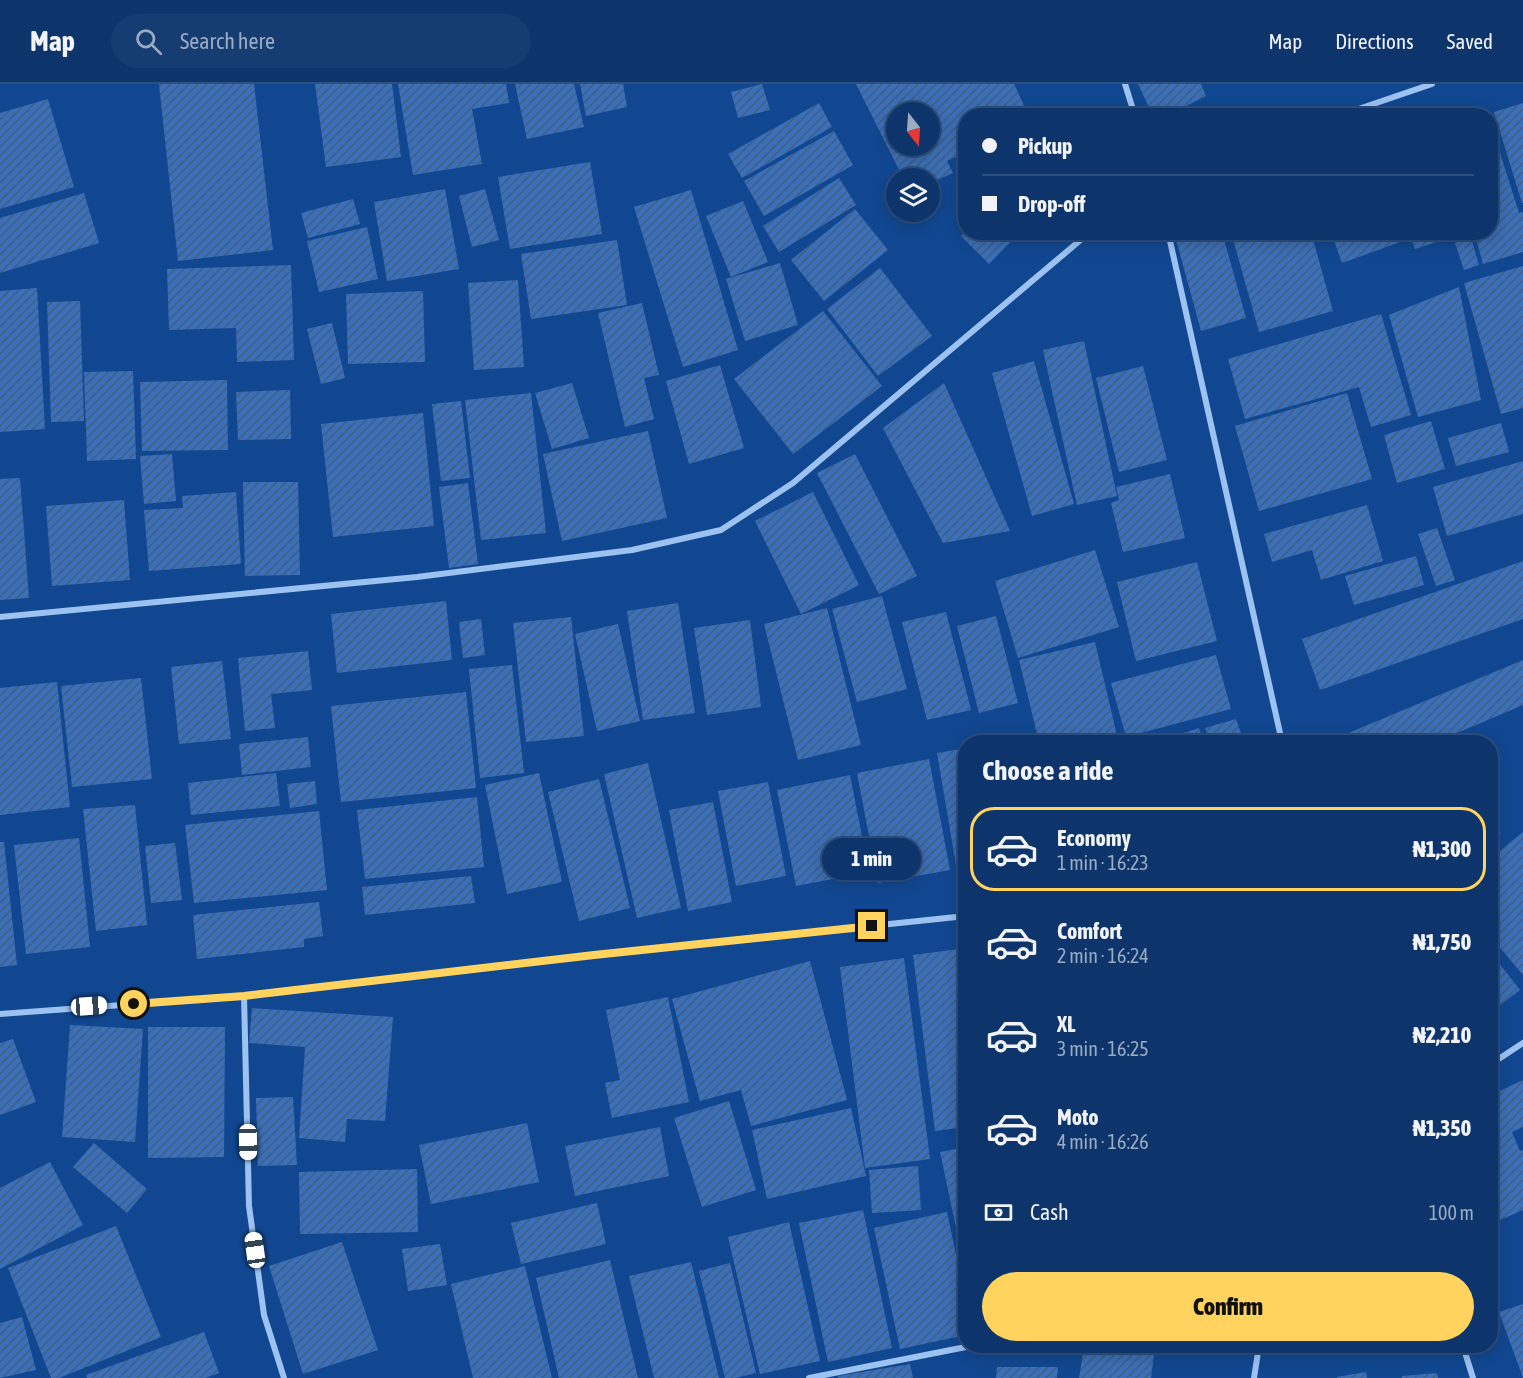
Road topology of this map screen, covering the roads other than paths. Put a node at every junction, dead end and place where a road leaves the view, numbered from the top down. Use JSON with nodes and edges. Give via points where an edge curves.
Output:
{"nodes":[{"id":1,"x":1125,"y":84,"type":"edge"},
{"id":2,"x":1432,"y":84,"type":"edge"},
{"id":3,"x":1132,"y":108,"type":"edge"},
{"id":4,"x":1362,"y":108,"type":"edge"},
{"id":5,"x":1081,"y":240,"type":"edge"},
{"id":6,"x":1170,"y":240,"type":"edge"},
{"id":7,"x":0,"y":617,"type":"edge"},
{"id":8,"x":1280,"y":735,"type":"edge"},
{"id":9,"x":958,"y":917,"type":"edge"},
{"id":10,"x":244,"y":996,"type":"junction"},
{"id":11,"x":0,"y":1014,"type":"edge"},
{"id":12,"x":1523,"y":1043,"type":"edge"},
{"id":13,"x":1498,"y":1059,"type":"edge"},
{"id":14,"x":958,"y":1349,"type":"edge"},
{"id":15,"x":1258,"y":1353,"type":"edge"},
{"id":16,"x":1465,"y":1353,"type":"edge"},
{"id":17,"x":284,"y":1378,"type":"edge"},
{"id":18,"x":809,"y":1378,"type":"edge"},
{"id":19,"x":1254,"y":1378,"type":"edge"},
{"id":20,"x":1473,"y":1378,"type":"edge"}],
"edges":[{"from":1,"to":3,"type":"street"},
{"from":2,"to":4,"type":"street"},
{"from":5,"to":7,"type":"street","via":[[793,483],[721,530],[632,549],[417,577]]},
{"from":6,"to":8,"type":"street"},
{"from":9,"to":10,"type":"street"},
{"from":10,"to":11,"type":"street"},
{"from":10,"to":17,"type":"street","via":[[249,1206],[264,1315]]},
{"from":12,"to":13,"type":"street"},
{"from":14,"to":18,"type":"street"},
{"from":15,"to":19,"type":"street"},
{"from":16,"to":20,"type":"street"}]}
